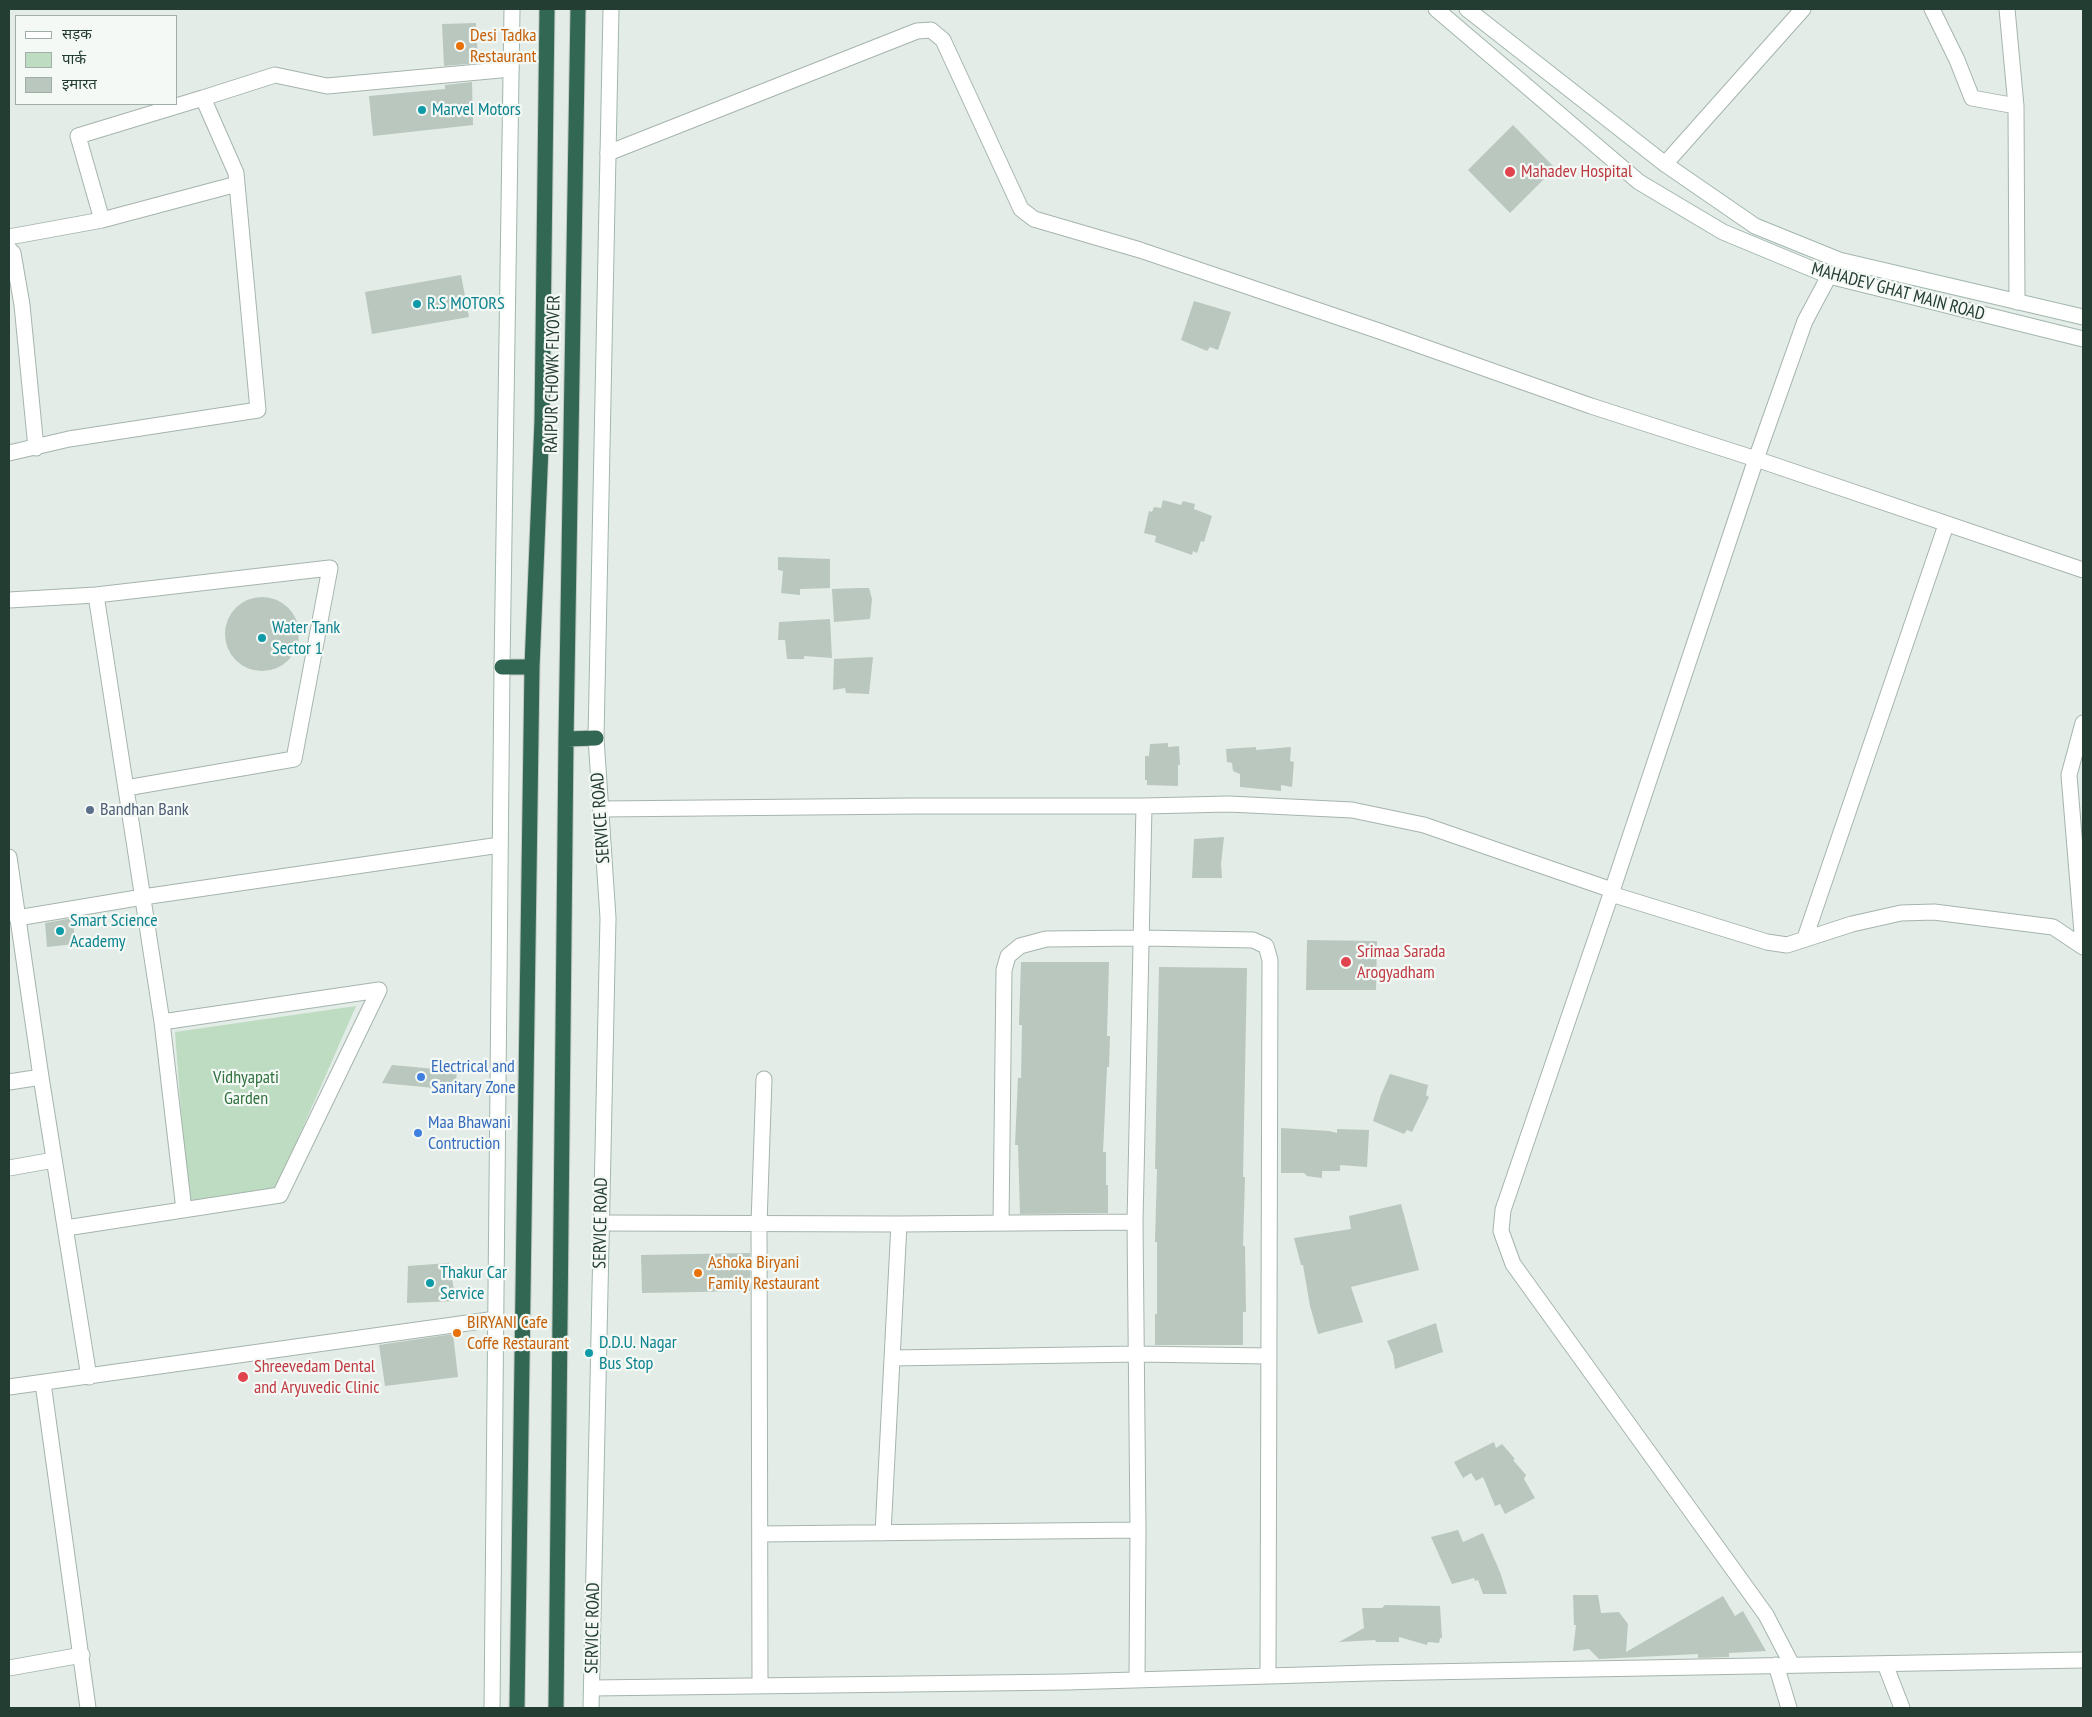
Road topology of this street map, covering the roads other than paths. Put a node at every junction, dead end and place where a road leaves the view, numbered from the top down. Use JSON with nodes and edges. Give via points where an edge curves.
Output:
{"nodes":[{"id":1,"x":512,"y":9,"type":"edge"},
{"id":2,"x":547,"y":9,"type":"edge"},
{"id":3,"x":578,"y":9,"type":"edge"},
{"id":4,"x":611,"y":9,"type":"edge"},
{"id":5,"x":1436,"y":9,"type":"edge"},
{"id":6,"x":1467,"y":9,"type":"edge"},
{"id":7,"x":1803,"y":9,"type":"edge"},
{"id":8,"x":1932,"y":9,"type":"edge"},
{"id":9,"x":2007,"y":9,"type":"edge"},
{"id":10,"x":511,"y":69,"type":"junction"},
{"id":11,"x":203,"y":98,"type":"junction"},
{"id":12,"x":2016,"y":106,"type":"junction"},
{"id":13,"x":608,"y":153,"type":"junction"},
{"id":14,"x":1665,"y":164,"type":"junction"},
{"id":15,"x":237,"y":184,"type":"junction"},
{"id":16,"x":102,"y":220,"type":"junction"},
{"id":17,"x":9,"y":237,"type":"edge"},
{"id":18,"x":9,"y":249,"type":"edge"},
{"id":19,"x":1829,"y":276,"type":"junction"},
{"id":20,"x":2017,"y":302,"type":"junction"},
{"id":21,"x":16,"y":305,"type":"edge"},
{"id":22,"x":2083,"y":317,"type":"edge"},
{"id":23,"x":2083,"y":339,"type":"edge"},
{"id":24,"x":36,"y":448,"type":"junction"},
{"id":25,"x":9,"y":453,"type":"edge"},
{"id":26,"x":1756,"y":459,"type":"junction"},
{"id":27,"x":1946,"y":525,"type":"junction"},
{"id":28,"x":2083,"y":570,"type":"edge"},
{"id":29,"x":96,"y":595,"type":"junction"},
{"id":30,"x":9,"y":600,"type":"edge"},
{"id":31,"x":502,"y":667,"type":"junction"},
{"id":32,"x":532,"y":667,"type":"junction"},
{"id":33,"x":2083,"y":722,"type":"edge"},
{"id":34,"x":596,"y":738,"type":"junction"},
{"id":35,"x":566,"y":739,"type":"junction"},
{"id":36,"x":126,"y":788,"type":"junction"},
{"id":37,"x":1144,"y":806,"type":"junction"},
{"id":38,"x":601,"y":810,"type":"junction"},
{"id":39,"x":500,"y":845,"type":"junction"},
{"id":40,"x":9,"y":857,"type":"edge"},
{"id":41,"x":1612,"y":892,"type":"junction"},
{"id":42,"x":143,"y":897,"type":"junction"},
{"id":43,"x":17,"y":918,"type":"junction"},
{"id":44,"x":1142,"y":938,"type":"junction"},
{"id":45,"x":1805,"y":938,"type":"junction"},
{"id":46,"x":2083,"y":946,"type":"edge"},
{"id":47,"x":15,"y":947,"type":"edge"},
{"id":48,"x":162,"y":1022,"type":"junction"},
{"id":49,"x":41,"y":1077,"type":"junction"},
{"id":50,"x":764,"y":1079,"type":"dead end"},
{"id":51,"x":9,"y":1082,"type":"edge"},
{"id":52,"x":54,"y":1160,"type":"junction"},
{"id":53,"x":9,"y":1168,"type":"edge"},
{"id":54,"x":184,"y":1210,"type":"junction"},
{"id":55,"x":1135,"y":1222,"type":"junction"},
{"id":56,"x":601,"y":1223,"type":"junction"},
{"id":57,"x":1001,"y":1223,"type":"junction"},
{"id":58,"x":759,"y":1224,"type":"junction"},
{"id":59,"x":899,"y":1224,"type":"junction"},
{"id":60,"x":66,"y":1228,"type":"junction"},
{"id":61,"x":496,"y":1319,"type":"junction"},
{"id":62,"x":1137,"y":1354,"type":"junction"},
{"id":63,"x":1267,"y":1356,"type":"junction"},
{"id":64,"x":892,"y":1358,"type":"junction"},
{"id":65,"x":88,"y":1377,"type":"junction"},
{"id":66,"x":43,"y":1383,"type":"junction"},
{"id":67,"x":9,"y":1388,"type":"edge"},
{"id":68,"x":1138,"y":1530,"type":"junction"},
{"id":69,"x":883,"y":1533,"type":"junction"},
{"id":70,"x":760,"y":1534,"type":"junction"},
{"id":71,"x":82,"y":1656,"type":"junction"},
{"id":72,"x":2083,"y":1660,"type":"edge"},
{"id":73,"x":1885,"y":1664,"type":"junction"},
{"id":74,"x":1776,"y":1665,"type":"junction"},
{"id":75,"x":1792,"y":1665,"type":"junction"},
{"id":76,"x":9,"y":1668,"type":"edge"},
{"id":77,"x":1268,"y":1675,"type":"junction"},
{"id":78,"x":1137,"y":1678,"type":"junction"},
{"id":79,"x":760,"y":1684,"type":"junction"},
{"id":80,"x":592,"y":1688,"type":"junction"},
{"id":81,"x":88,"y":1708,"type":"edge"},
{"id":82,"x":492,"y":1708,"type":"edge"},
{"id":83,"x":517,"y":1708,"type":"edge"},
{"id":84,"x":556,"y":1708,"type":"edge"},
{"id":85,"x":592,"y":1708,"type":"edge"},
{"id":86,"x":1788,"y":1708,"type":"edge"},
{"id":87,"x":1902,"y":1708,"type":"edge"}],
"edges":[{"from":1,"to":10,"type":"street"},
{"from":2,"to":32,"type":"highway","name":"RAIPUR CHOWK FLYOVER","via":[[542,421]]},
{"from":3,"to":35,"type":"highway","name":"RAIPUR CHOWK FLYOVER"},
{"from":4,"to":13,"type":"street","name":"SERVICE ROAD"},
{"from":5,"to":19,"type":"street","name":"MAHADEV GHAT MAIN ROAD","via":[[1639,182],[1723,232]]},
{"from":6,"to":14,"type":"street"},
{"from":7,"to":14,"type":"street"},
{"from":8,"to":12,"type":"street","via":[[1972,98]]},
{"from":9,"to":12,"type":"street"},
{"from":10,"to":11,"type":"street","via":[[327,86],[275,75]]},
{"from":10,"to":31,"type":"street"},
{"from":11,"to":15,"type":"street","via":[[236,173]]},
{"from":11,"to":16,"type":"street","via":[[78,136]]},
{"from":12,"to":20,"type":"street"},
{"from":13,"to":26,"type":"street","via":[[917,31],[931,30],[943,40],[1021,209],[1034,219],[1140,250],[1592,406]]},
{"from":13,"to":34,"type":"street","name":"SERVICE ROAD"},
{"from":14,"to":20,"type":"street","via":[[1756,226],[1839,260]]},
{"from":15,"to":16,"type":"street"},
{"from":15,"to":24,"type":"street","via":[[258,410],[69,439]]},
{"from":16,"to":17,"type":"street"},
{"from":18,"to":21,"type":"street","via":[[13,253]]},
{"from":19,"to":23,"type":"street","name":"MAHADEV GHAT MAIN ROAD"},
{"from":19,"to":26,"type":"street","via":[[1805,321]]},
{"from":20,"to":22,"type":"street"},
{"from":21,"to":24,"type":"street"},
{"from":24,"to":25,"type":"street"},
{"from":26,"to":27,"type":"street"},
{"from":26,"to":41,"type":"street"},
{"from":27,"to":28,"type":"street"},
{"from":27,"to":45,"type":"street"},
{"from":29,"to":30,"type":"street"},
{"from":29,"to":36,"type":"street"},
{"from":29,"to":36,"type":"street","via":[[330,568],[294,759]]},
{"from":31,"to":32,"type":"highway"},
{"from":31,"to":39,"type":"street"},
{"from":32,"to":83,"type":"highway","name":"RAIPUR CHOWK FLYOVER"},
{"from":33,"to":46,"type":"street","via":[[2069,775]]},
{"from":34,"to":35,"type":"highway"},
{"from":34,"to":38,"type":"street","name":"SERVICE ROAD"},
{"from":35,"to":84,"type":"highway","name":"RAIPUR CHOWK FLYOVER"},
{"from":36,"to":42,"type":"street"},
{"from":37,"to":38,"type":"street"},
{"from":37,"to":41,"type":"street","via":[[1229,804],[1352,810],[1424,826]]},
{"from":37,"to":44,"type":"street"},
{"from":38,"to":56,"type":"street","name":"SERVICE ROAD","via":[[608,918]]},
{"from":39,"to":42,"type":"street"},
{"from":39,"to":61,"type":"street"},
{"from":40,"to":43,"type":"street"},
{"from":41,"to":45,"type":"street","via":[[1767,942],[1787,946]]},
{"from":41,"to":75,"type":"street","via":[[1503,1210],[1501,1231],[1513,1264],[1766,1614]]},
{"from":42,"to":43,"type":"street"},
{"from":42,"to":48,"type":"street"},
{"from":43,"to":47,"type":"street"},
{"from":44,"to":55,"type":"street"},
{"from":44,"to":57,"type":"street","via":[[1046,939],[1020,946],[1008,956],[1004,970]]},
{"from":44,"to":63,"type":"street","via":[[1253,940],[1266,946],[1270,960]]},
{"from":45,"to":46,"type":"street","via":[[1900,914],[1934,912],[2053,927]]},
{"from":47,"to":49,"type":"street"},
{"from":48,"to":54,"type":"street"},
{"from":48,"to":54,"type":"street","via":[[379,990],[280,1194]]},
{"from":49,"to":51,"type":"street"},
{"from":49,"to":52,"type":"street"},
{"from":50,"to":58,"type":"street"},
{"from":52,"to":53,"type":"street"},
{"from":52,"to":60,"type":"street"},
{"from":54,"to":60,"type":"street"},
{"from":55,"to":57,"type":"street"},
{"from":55,"to":62,"type":"street"},
{"from":56,"to":58,"type":"street"},
{"from":56,"to":80,"type":"street","name":"SERVICE ROAD"},
{"from":57,"to":59,"type":"street"},
{"from":58,"to":59,"type":"street"},
{"from":58,"to":70,"type":"street"},
{"from":59,"to":64,"type":"street"},
{"from":60,"to":65,"type":"street"},
{"from":61,"to":65,"type":"street"},
{"from":61,"to":82,"type":"street"},
{"from":62,"to":63,"type":"street"},
{"from":62,"to":64,"type":"street"},
{"from":62,"to":68,"type":"street"},
{"from":63,"to":77,"type":"street"},
{"from":64,"to":69,"type":"street"},
{"from":65,"to":66,"type":"street"},
{"from":66,"to":67,"type":"street"},
{"from":66,"to":71,"type":"street"},
{"from":68,"to":69,"type":"street"},
{"from":68,"to":78,"type":"street"},
{"from":69,"to":70,"type":"street"},
{"from":70,"to":79,"type":"street"},
{"from":71,"to":76,"type":"street"},
{"from":71,"to":81,"type":"street"},
{"from":72,"to":73,"type":"street"},
{"from":73,"to":75,"type":"street"},
{"from":73,"to":87,"type":"street"},
{"from":74,"to":75,"type":"street"},
{"from":74,"to":77,"type":"street"},
{"from":74,"to":86,"type":"street"},
{"from":77,"to":78,"type":"street"},
{"from":78,"to":79,"type":"street","via":[[1067,1682]]},
{"from":79,"to":80,"type":"street"},
{"from":80,"to":85,"type":"street","name":"SERVICE ROAD"}]}
